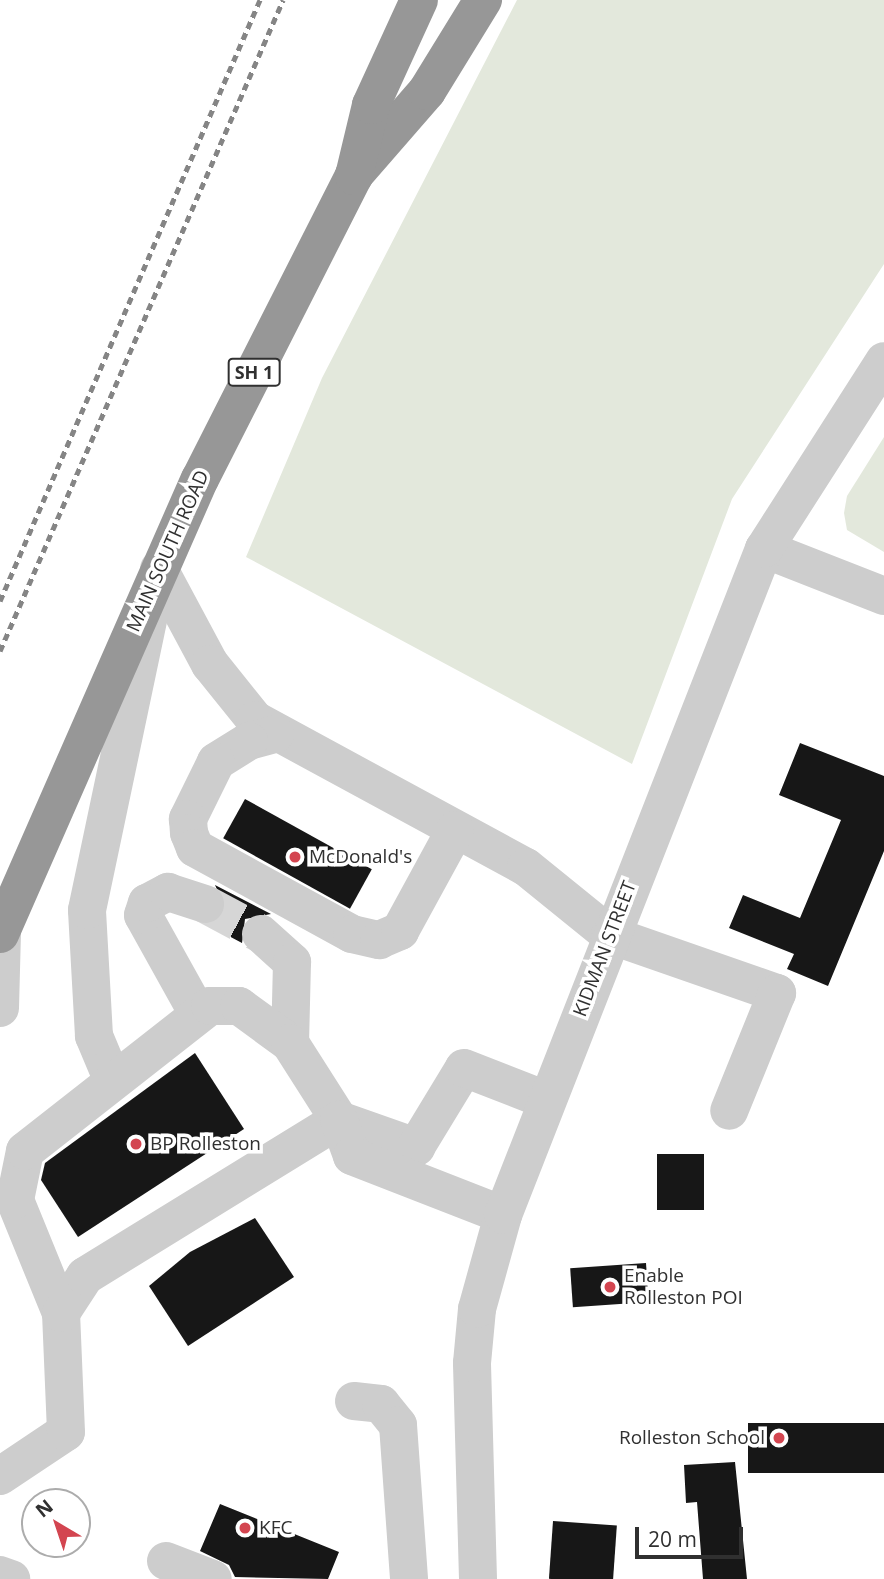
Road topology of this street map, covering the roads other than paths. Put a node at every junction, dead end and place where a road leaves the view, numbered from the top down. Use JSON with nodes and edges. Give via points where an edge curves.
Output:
{"nodes":[{"id":1,"x":419,"y":0,"type":"edge"},
{"id":2,"x":483,"y":0,"type":"edge"},
{"id":3,"x":354,"y":176,"type":"junction"},
{"id":4,"x":884,"y":361,"type":"edge"},
{"id":5,"x":764,"y":549,"type":"junction"},
{"id":6,"x":159,"y":569,"type":"junction"},
{"id":7,"x":884,"y":596,"type":"edge"},
{"id":8,"x":275,"y":733,"type":"junction"},
{"id":9,"x":455,"y":830,"type":"junction"},
{"id":10,"x":205,"y":904,"type":"tunnel mouth"},
{"id":11,"x":1,"y":931,"type":"edge"},
{"id":12,"x":261,"y":934,"type":"tunnel mouth"},
{"id":13,"x":610,"y":935,"type":"junction"},
{"id":14,"x":0,"y":1008,"type":"edge"},
{"id":15,"x":198,"y":1014,"type":"junction"},
{"id":16,"x":290,"y":1043,"type":"junction"},
{"id":17,"x":112,"y":1079,"type":"junction"},
{"id":18,"x":546,"y":1100,"type":"junction"},
{"id":19,"x":729,"y":1111,"type":"dead end"},
{"id":20,"x":339,"y":1120,"type":"junction"},
{"id":21,"x":503,"y":1215,"type":"junction"},
{"id":22,"x":61,"y":1312,"type":"junction"},
{"id":23,"x":354,"y":1401,"type":"dead end"},
{"id":24,"x":0,"y":1476,"type":"edge"},
{"id":25,"x":166,"y":1561,"type":"dead end"},
{"id":26,"x":0,"y":1575,"type":"edge"},
{"id":27,"x":11,"y":1579,"type":"edge"},
{"id":28,"x":213,"y":1579,"type":"edge"},
{"id":29,"x":409,"y":1579,"type":"edge"},
{"id":30,"x":478,"y":1579,"type":"edge"}],
"edges":[{"from":1,"to":3,"type":"highway","name":"MAIN SOUTH ROAD","number":"SH 1","via":[[372,105]]},
{"from":2,"to":3,"type":"highway","name":"MAIN SOUTH ROAD","number":"SH 1","via":[[427,91]]},
{"from":3,"to":6,"type":"highway","name":"MAIN SOUTH ROAD","number":"SH 1"},
{"from":4,"to":5,"type":"street","name":"KIDMAN STREET"},
{"from":5,"to":7,"type":"street"},
{"from":5,"to":13,"type":"street","name":"KIDMAN STREET"},
{"from":6,"to":8,"type":"street","via":[[226,690]]},
{"from":6,"to":11,"type":"highway","name":"MAIN SOUTH ROAD","number":"SH 1"},
{"from":6,"to":17,"type":"street","via":[[87,910],[94,1036]]},
{"from":8,"to":9,"type":"street"},
{"from":8,"to":9,"type":"street","via":[[248,741],[216,762],[188,818],[189,833],[195,848],[352,934],[379,940],[400,931]]},
{"from":9,"to":13,"type":"street","via":[[526,867]]},
{"from":10,"to":15,"type":"street","via":[[168,892],[147,904],[143,915]]},
{"from":11,"to":14,"type":"street"},
{"from":12,"to":16,"type":"street","via":[[292,962]]},
{"from":13,"to":18,"type":"street","name":"KIDMAN STREET"},
{"from":13,"to":19,"type":"street","via":[[777,993]]},
{"from":15,"to":16,"type":"street","via":[[210,1006],[239,1006]]},
{"from":15,"to":17,"type":"street"},
{"from":16,"to":20,"type":"street"},
{"from":17,"to":22,"type":"street","via":[[25,1151],[15,1200]]},
{"from":18,"to":20,"type":"street","via":[[464,1068],[416,1147]]},
{"from":18,"to":21,"type":"street","name":"KIDMAN STREET"},
{"from":20,"to":21,"type":"street","via":[[352,1156]]},
{"from":20,"to":22,"type":"street","via":[[85,1276]]},
{"from":21,"to":30,"type":"street","name":"KIDMAN STREET","via":[[477,1309],[472,1363]]},
{"from":22,"to":24,"type":"street","via":[[66,1432]]},
{"from":23,"to":29,"type":"street","via":[[381,1404],[398,1425]]},
{"from":25,"to":28,"type":"street"},
{"from":26,"to":27,"type":"street"}]}
